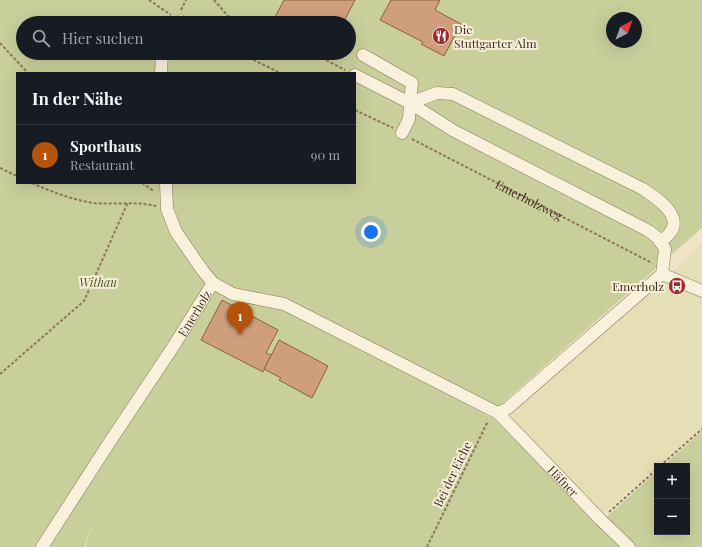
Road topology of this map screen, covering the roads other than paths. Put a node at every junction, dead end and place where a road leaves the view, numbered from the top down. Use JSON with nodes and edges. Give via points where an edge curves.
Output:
{"nodes":[{"id":1,"x":363,"y":55,"type":"dead end"},
{"id":2,"x":162,"y":60,"type":"edge"},
{"id":3,"x":161,"y":72,"type":"edge"},
{"id":4,"x":356,"y":76,"type":"edge"},
{"id":5,"x":410,"y":103,"type":"junction"},
{"id":6,"x":402,"y":133,"type":"road end"},
{"id":7,"x":166,"y":184,"type":"edge"},
{"id":8,"x":660,"y":242,"type":"junction"},
{"id":9,"x":662,"y":274,"type":"junction"},
{"id":10,"x":213,"y":283,"type":"junction"},
{"id":11,"x":702,"y":291,"type":"edge"},
{"id":12,"x":498,"y":413,"type":"junction"},
{"id":13,"x":42,"y":547,"type":"edge"},
{"id":14,"x":629,"y":547,"type":"edge"}],
"edges":[{"from":1,"to":5,"type":"street","via":[[412,83]]},
{"from":2,"to":3,"type":"street"},
{"from":4,"to":5,"type":"street"},
{"from":5,"to":6,"type":"street","via":[[409,119]]},
{"from":5,"to":8,"type":"street","via":[[454,131],[649,231]]},
{"from":5,"to":8,"type":"street","via":[[437,93],[453,94],[643,189],[662,202],[672,214],[673,224],[667,237]]},
{"from":7,"to":10,"type":"street","via":[[167,209],[176,232]]},
{"from":8,"to":9,"type":"street","via":[[665,249]]},
{"from":9,"to":11,"type":"street"},
{"from":9,"to":12,"type":"street"},
{"from":10,"to":12,"type":"street","name":"Emerholz","via":[[233,294],[284,304]]},
{"from":10,"to":13,"type":"street","name":"Emerholz"},
{"from":12,"to":14,"type":"street","name":"Häfner"}]}
